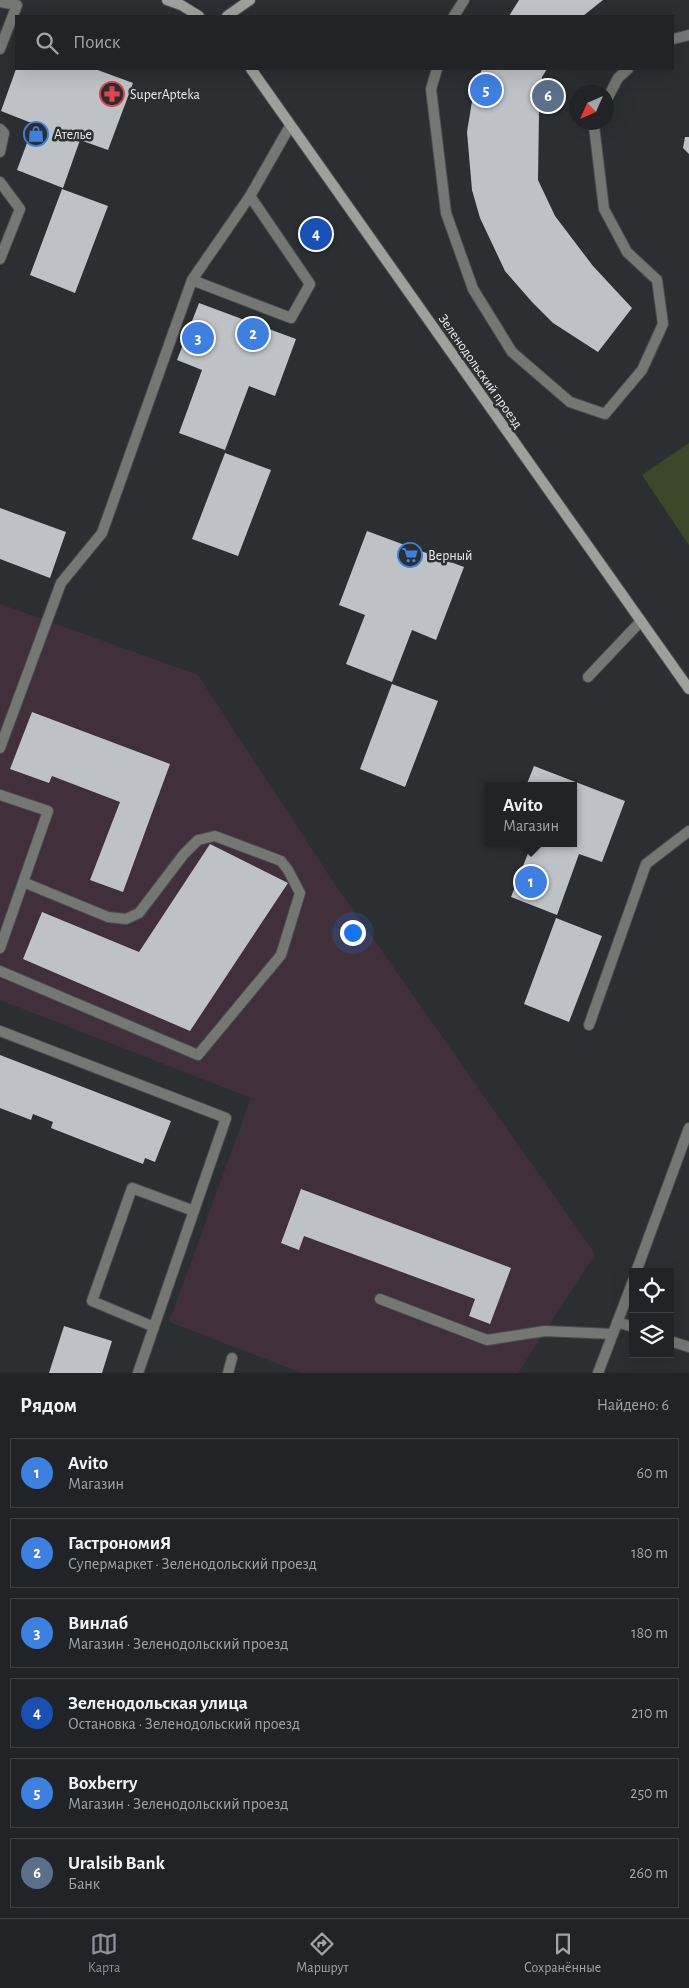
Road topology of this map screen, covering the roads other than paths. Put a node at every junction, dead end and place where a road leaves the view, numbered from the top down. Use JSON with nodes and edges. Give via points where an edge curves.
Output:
{"nodes":[{"id":1,"x":167,"y":0,"type":"edge"},
{"id":2,"x":250,"y":0,"type":"edge"},
{"id":3,"x":464,"y":0,"type":"edge"},
{"id":4,"x":0,"y":2,"type":"edge"},
{"id":5,"x":197,"y":15,"type":"edge"},
{"id":6,"x":228,"y":15,"type":"edge"},
{"id":7,"x":455,"y":15,"type":"edge"},
{"id":8,"x":689,"y":35,"type":"edge"},
{"id":9,"x":674,"y":39,"type":"edge"},
{"id":10,"x":0,"y":49,"type":"edge"},
{"id":11,"x":252,"y":70,"type":"edge"},
{"id":12,"x":437,"y":70,"type":"edge"},
{"id":13,"x":627,"y":70,"type":"edge"},
{"id":14,"x":614,"y":86,"type":"edge"},
{"id":15,"x":290,"y":126,"type":"junction"},
{"id":16,"x":0,"y":129,"type":"edge"},
{"id":17,"x":594,"y":130,"type":"edge"},
{"id":18,"x":0,"y":152,"type":"edge"},
{"id":19,"x":0,"y":182,"type":"edge"},
{"id":20,"x":250,"y":196,"type":"junction"},
{"id":21,"x":0,"y":259,"type":"edge"},
{"id":22,"x":192,"y":280,"type":"junction"},
{"id":23,"x":641,"y":621,"type":"junction"},
{"id":24,"x":588,"y":677,"type":"dead end"},
{"id":25,"x":689,"y":689,"type":"edge"},
{"id":26,"x":0,"y":748,"type":"edge"},
{"id":27,"x":0,"y":795,"type":"edge"},
{"id":28,"x":689,"y":831,"type":"edge"},
{"id":29,"x":24,"y":882,"type":"junction"},
{"id":30,"x":0,"y":948,"type":"edge"},
{"id":31,"x":0,"y":971,"type":"edge"},
{"id":32,"x":589,"y":1025,"type":"dead end"},
{"id":33,"x":0,"y":1030,"type":"edge"},
{"id":34,"x":689,"y":1128,"type":"edge"},
{"id":35,"x":194,"y":1211,"type":"junction"},
{"id":36,"x":637,"y":1268,"type":"edge"},
{"id":37,"x":629,"y":1291,"type":"edge"},
{"id":38,"x":380,"y":1299,"type":"dead end"},
{"id":39,"x":617,"y":1322,"type":"junction"},
{"id":40,"x":629,"y":1326,"type":"edge"},
{"id":41,"x":154,"y":1327,"type":"junction"},
{"id":42,"x":613,"y":1334,"type":"junction"},
{"id":43,"x":674,"y":1342,"type":"edge"},
{"id":44,"x":689,"y":1347,"type":"edge"},
{"id":45,"x":232,"y":1358,"type":"dead end"},
{"id":46,"x":138,"y":1373,"type":"edge"},
{"id":47,"x":228,"y":1373,"type":"edge"},
{"id":48,"x":598,"y":1373,"type":"edge"}],
"edges":[{"from":1,"to":5,"type":"street"},
{"from":2,"to":6,"type":"street"},
{"from":3,"to":7,"type":"lane"},
{"from":4,"to":10,"type":"lane","via":[[17,5]]},
{"from":8,"to":9,"type":"lane"},
{"from":11,"to":15,"type":"street","name":"Зеленодольский проезд"},
{"from":12,"to":17,"type":"lane","via":[[431,89],[446,213],[473,289],[512,352],[570,402],[605,414],[642,370],[663,324],[657,280],[628,252],[604,209]]},
{"from":13,"to":14,"type":"lane"},
{"from":15,"to":20,"type":"lane"},
{"from":15,"to":23,"type":"street","name":"Зеленодольский проезд"},
{"from":16,"to":18,"type":"lane","via":[[4,132]]},
{"from":19,"to":21,"type":"lane","via":[[20,210]]},
{"from":20,"to":22,"type":"lane"},
{"from":20,"to":22,"type":"lane","via":[[310,284],[291,318]]},
{"from":22,"to":26,"type":"lane","via":[[102,533],[61,583]]},
{"from":23,"to":24,"type":"lane"},
{"from":23,"to":25,"type":"street","name":"Зеленодольский проезд"},
{"from":27,"to":29,"type":"lane","via":[[48,811]]},
{"from":28,"to":32,"type":"lane","via":[[646,864]]},
{"from":29,"to":30,"type":"lane"},
{"from":29,"to":31,"type":"lane","via":[[108,917],[126,919],[139,913],[198,840],[215,836],[280,861],[300,893],[281,955],[198,1055]]},
{"from":33,"to":35,"type":"lane","via":[[226,1118]]},
{"from":34,"to":36,"type":"lane"},
{"from":35,"to":41,"type":"lane"},
{"from":35,"to":41,"type":"lane","via":[[132,1188],[92,1301]]},
{"from":37,"to":39,"type":"lane"},
{"from":38,"to":42,"type":"lane","via":[[487,1340],[545,1331]]},
{"from":39,"to":40,"type":"lane"},
{"from":39,"to":42,"type":"lane"},
{"from":41,"to":46,"type":"lane"},
{"from":42,"to":48,"type":"lane"},
{"from":43,"to":44,"type":"lane"},
{"from":45,"to":47,"type":"lane"}]}
